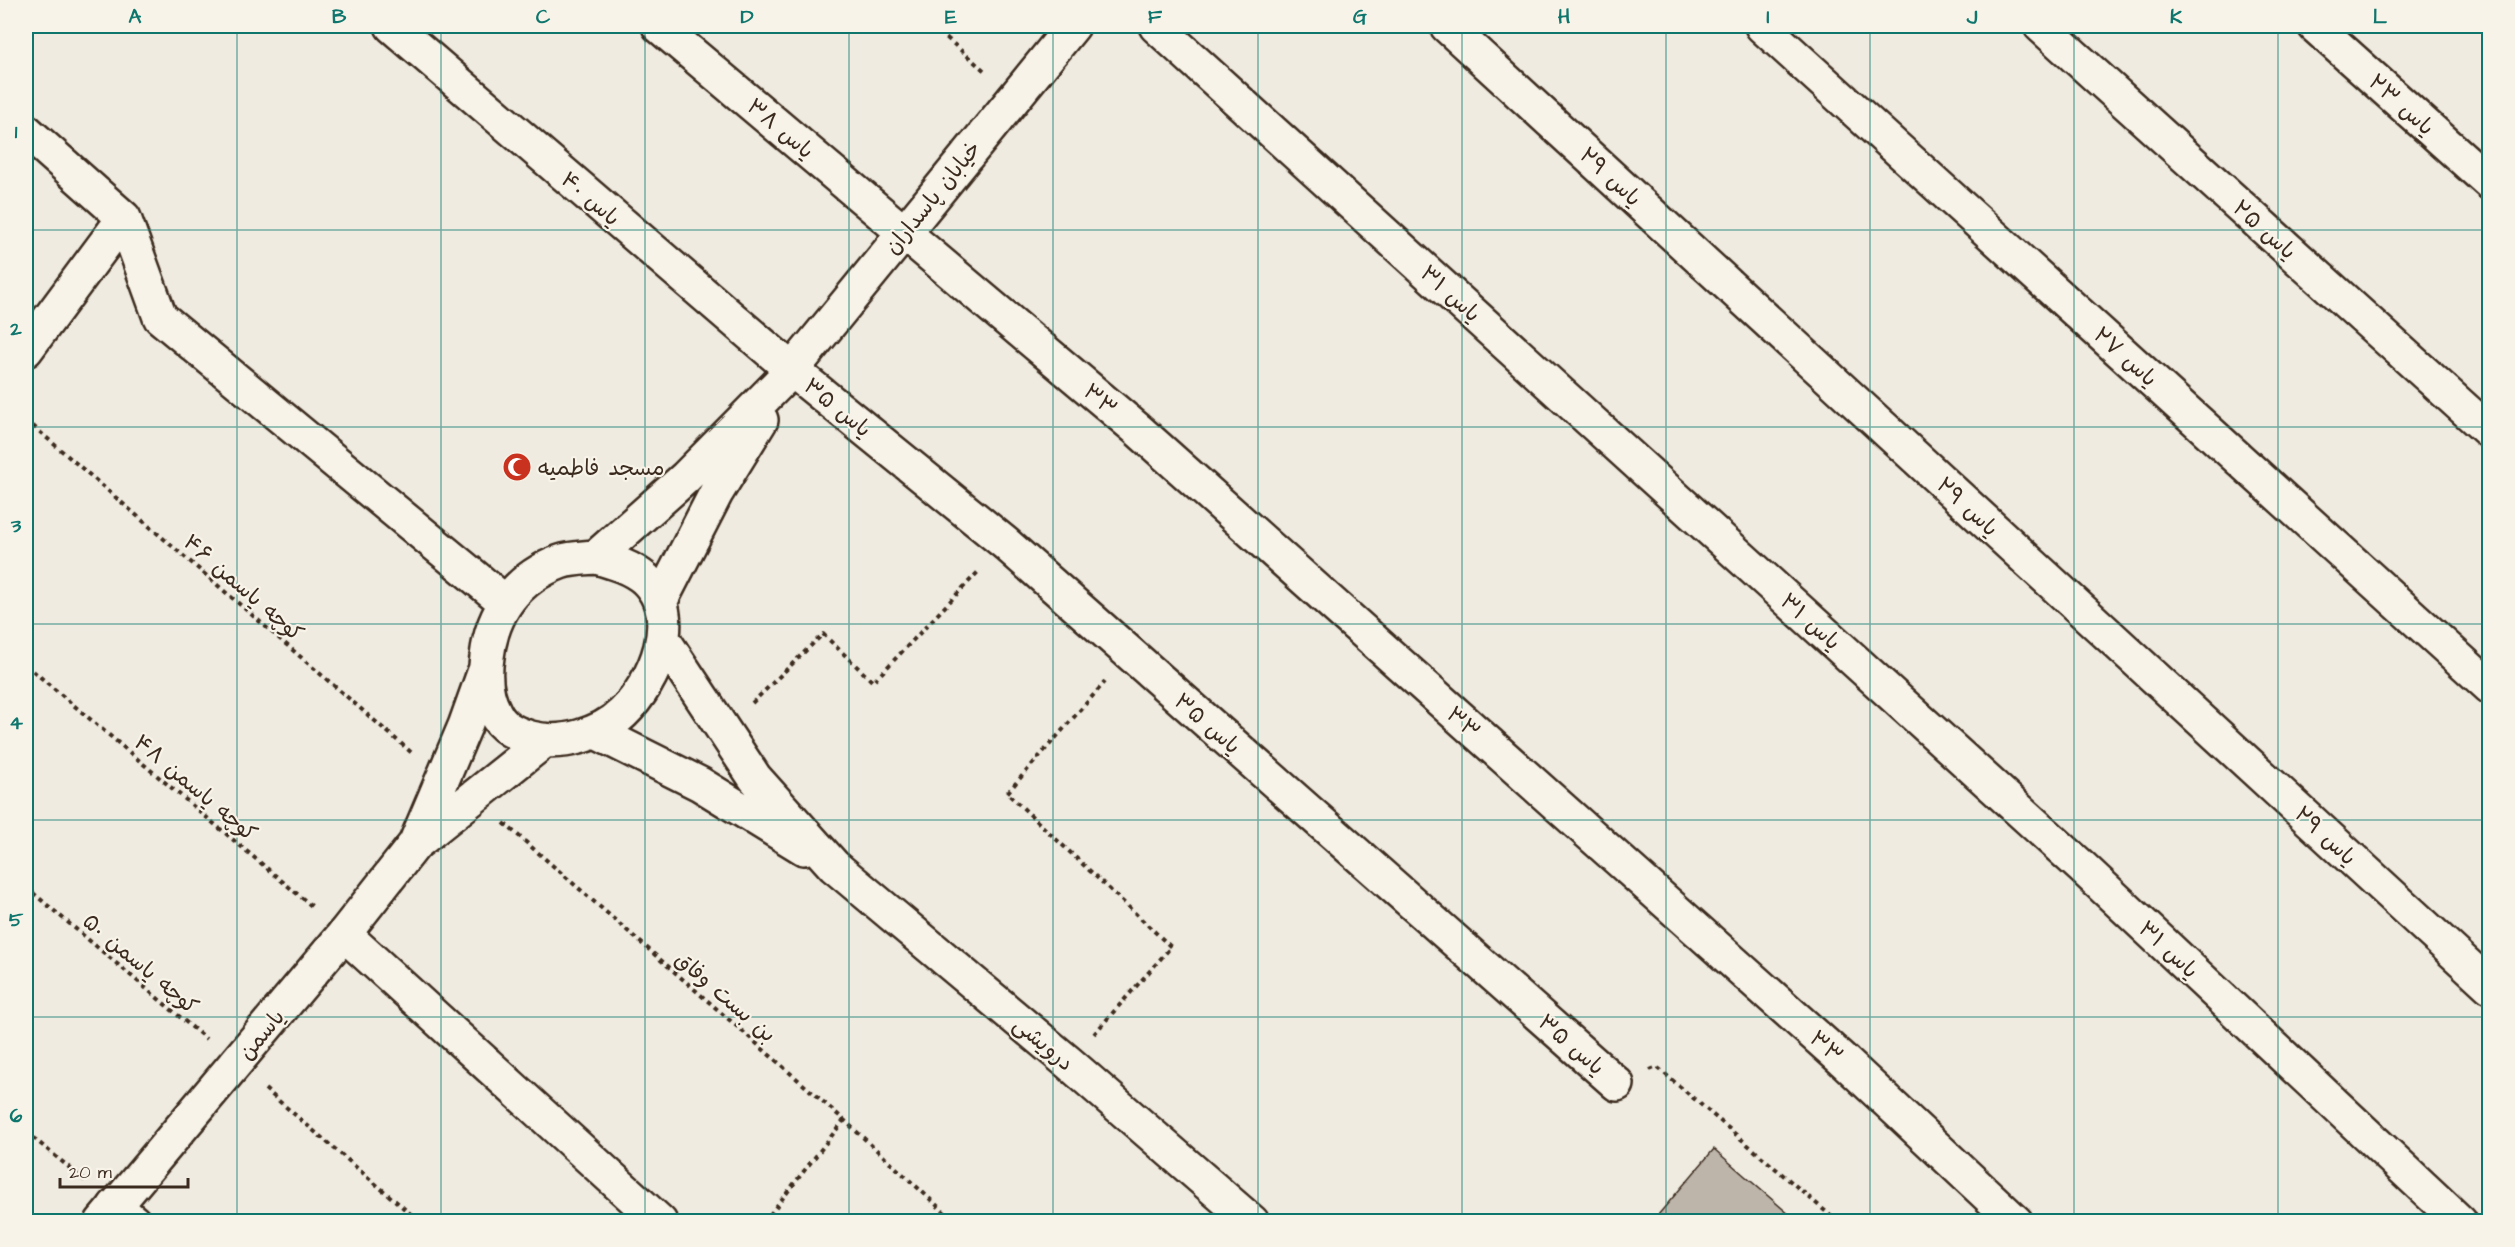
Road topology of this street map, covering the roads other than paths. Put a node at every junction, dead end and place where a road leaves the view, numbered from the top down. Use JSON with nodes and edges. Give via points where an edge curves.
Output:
{"nodes":[{"id":1,"x":392,"y":26,"type":"edge"},
{"id":2,"x":659,"y":26,"type":"edge"},
{"id":3,"x":1073,"y":26,"type":"edge"},
{"id":4,"x":1156,"y":26,"type":"edge"},
{"id":5,"x":1447,"y":26,"type":"edge"},
{"id":6,"x":1762,"y":26,"type":"edge"},
{"id":7,"x":2041,"y":26,"type":"edge"},
{"id":8,"x":2315,"y":26,"type":"edge"},
{"id":9,"x":26,"y":131,"type":"edge"},
{"id":10,"x":2490,"y":183,"type":"edge"},
{"id":11,"x":124,"y":218,"type":"junction"},
{"id":12,"x":904,"y":231,"type":"junction"},
{"id":13,"x":26,"y":350,"type":"edge"},
{"id":14,"x":792,"y":370,"type":"junction"},
{"id":15,"x":2490,"y":432,"type":"edge"},
{"id":16,"x":596,"y":557,"type":"junction"},
{"id":17,"x":505,"y":602,"type":"junction"},
{"id":18,"x":660,"y":602,"type":"junction"},
{"id":19,"x":663,"y":639,"type":"junction"},
{"id":20,"x":485,"y":669,"type":"junction"},
{"id":21,"x":2490,"y":687,"type":"edge"},
{"id":22,"x":596,"y":732,"type":"junction"},
{"id":23,"x":544,"y":741,"type":"junction"},
{"id":24,"x":415,"y":844,"type":"junction"},
{"id":25,"x":834,"y":867,"type":"junction"},
{"id":26,"x":344,"y":934,"type":"junction"},
{"id":27,"x":2490,"y":986,"type":"edge"},
{"id":28,"x":1617,"y":1084,"type":"road end"},
{"id":29,"x":117,"y":1216,"type":"edge"},
{"id":30,"x":660,"y":1221,"type":"edge"},
{"id":31,"x":1252,"y":1221,"type":"edge"},
{"id":32,"x":2016,"y":1221,"type":"edge"},
{"id":33,"x":2460,"y":1221,"type":"edge"}],
"edges":[{"from":1,"to":14,"type":"street","name":"یاس ۴۰"},
{"from":2,"to":12,"type":"street","name":"یاس ۳۸"},
{"from":3,"to":12,"type":"street","name":"خیابان پاسداران"},
{"from":4,"to":33,"type":"street","name":"یاس ۳۱","via":[[2083,868]]},
{"from":5,"to":27,"type":"street","name":"یاس ۲۹"},
{"from":6,"to":21,"type":"street","name":"یاس ۲۷"},
{"from":7,"to":15,"type":"street","name":"یاس ۲۵"},
{"from":8,"to":10,"type":"street","name":"یاس ۲۳"},
{"from":9,"to":11,"type":"street"},
{"from":11,"to":13,"type":"street"},
{"from":11,"to":17,"type":"street","via":[[160,317]]},
{"from":12,"to":14,"type":"street","name":"خیابان پاسداران"},
{"from":12,"to":32,"type":"street","name":"۳۳","via":[[1145,437],[1845,1062]]},
{"from":14,"to":16,"type":"street","name":"خیابان پاسداران","via":[[686,478]]},
{"from":14,"to":18,"type":"street","name":"خیابان پاسداران","via":[[716,493]]},
{"from":14,"to":28,"type":"street","name":"یاس ۳۵","via":[[1005,543]]},
{"from":16,"to":17,"type":"street","via":[[561,562],[529,577]]},
{"from":16,"to":18,"type":"street","via":[[622,565],[645,580]]},
{"from":17,"to":20,"type":"street","via":[[489,634]]},
{"from":18,"to":19,"type":"street"},
{"from":19,"to":22,"type":"street","via":[[660,658],[637,696],[623,714]]},
{"from":19,"to":25,"type":"street","via":[[755,778]]},
{"from":20,"to":23,"type":"street","via":[[487,699],[497,718],[515,734]]},
{"from":20,"to":24,"type":"street","name":"یاسمن"},
{"from":22,"to":23,"type":"street"},
{"from":22,"to":25,"type":"street","via":[[700,784]]},
{"from":23,"to":24,"type":"street","name":"یاسمن"},
{"from":24,"to":26,"type":"street","name":"یاسمن"},
{"from":25,"to":31,"type":"street","name":"درویشی"},
{"from":26,"to":29,"type":"street","name":"یاسمن"},
{"from":26,"to":30,"type":"street"}]}
